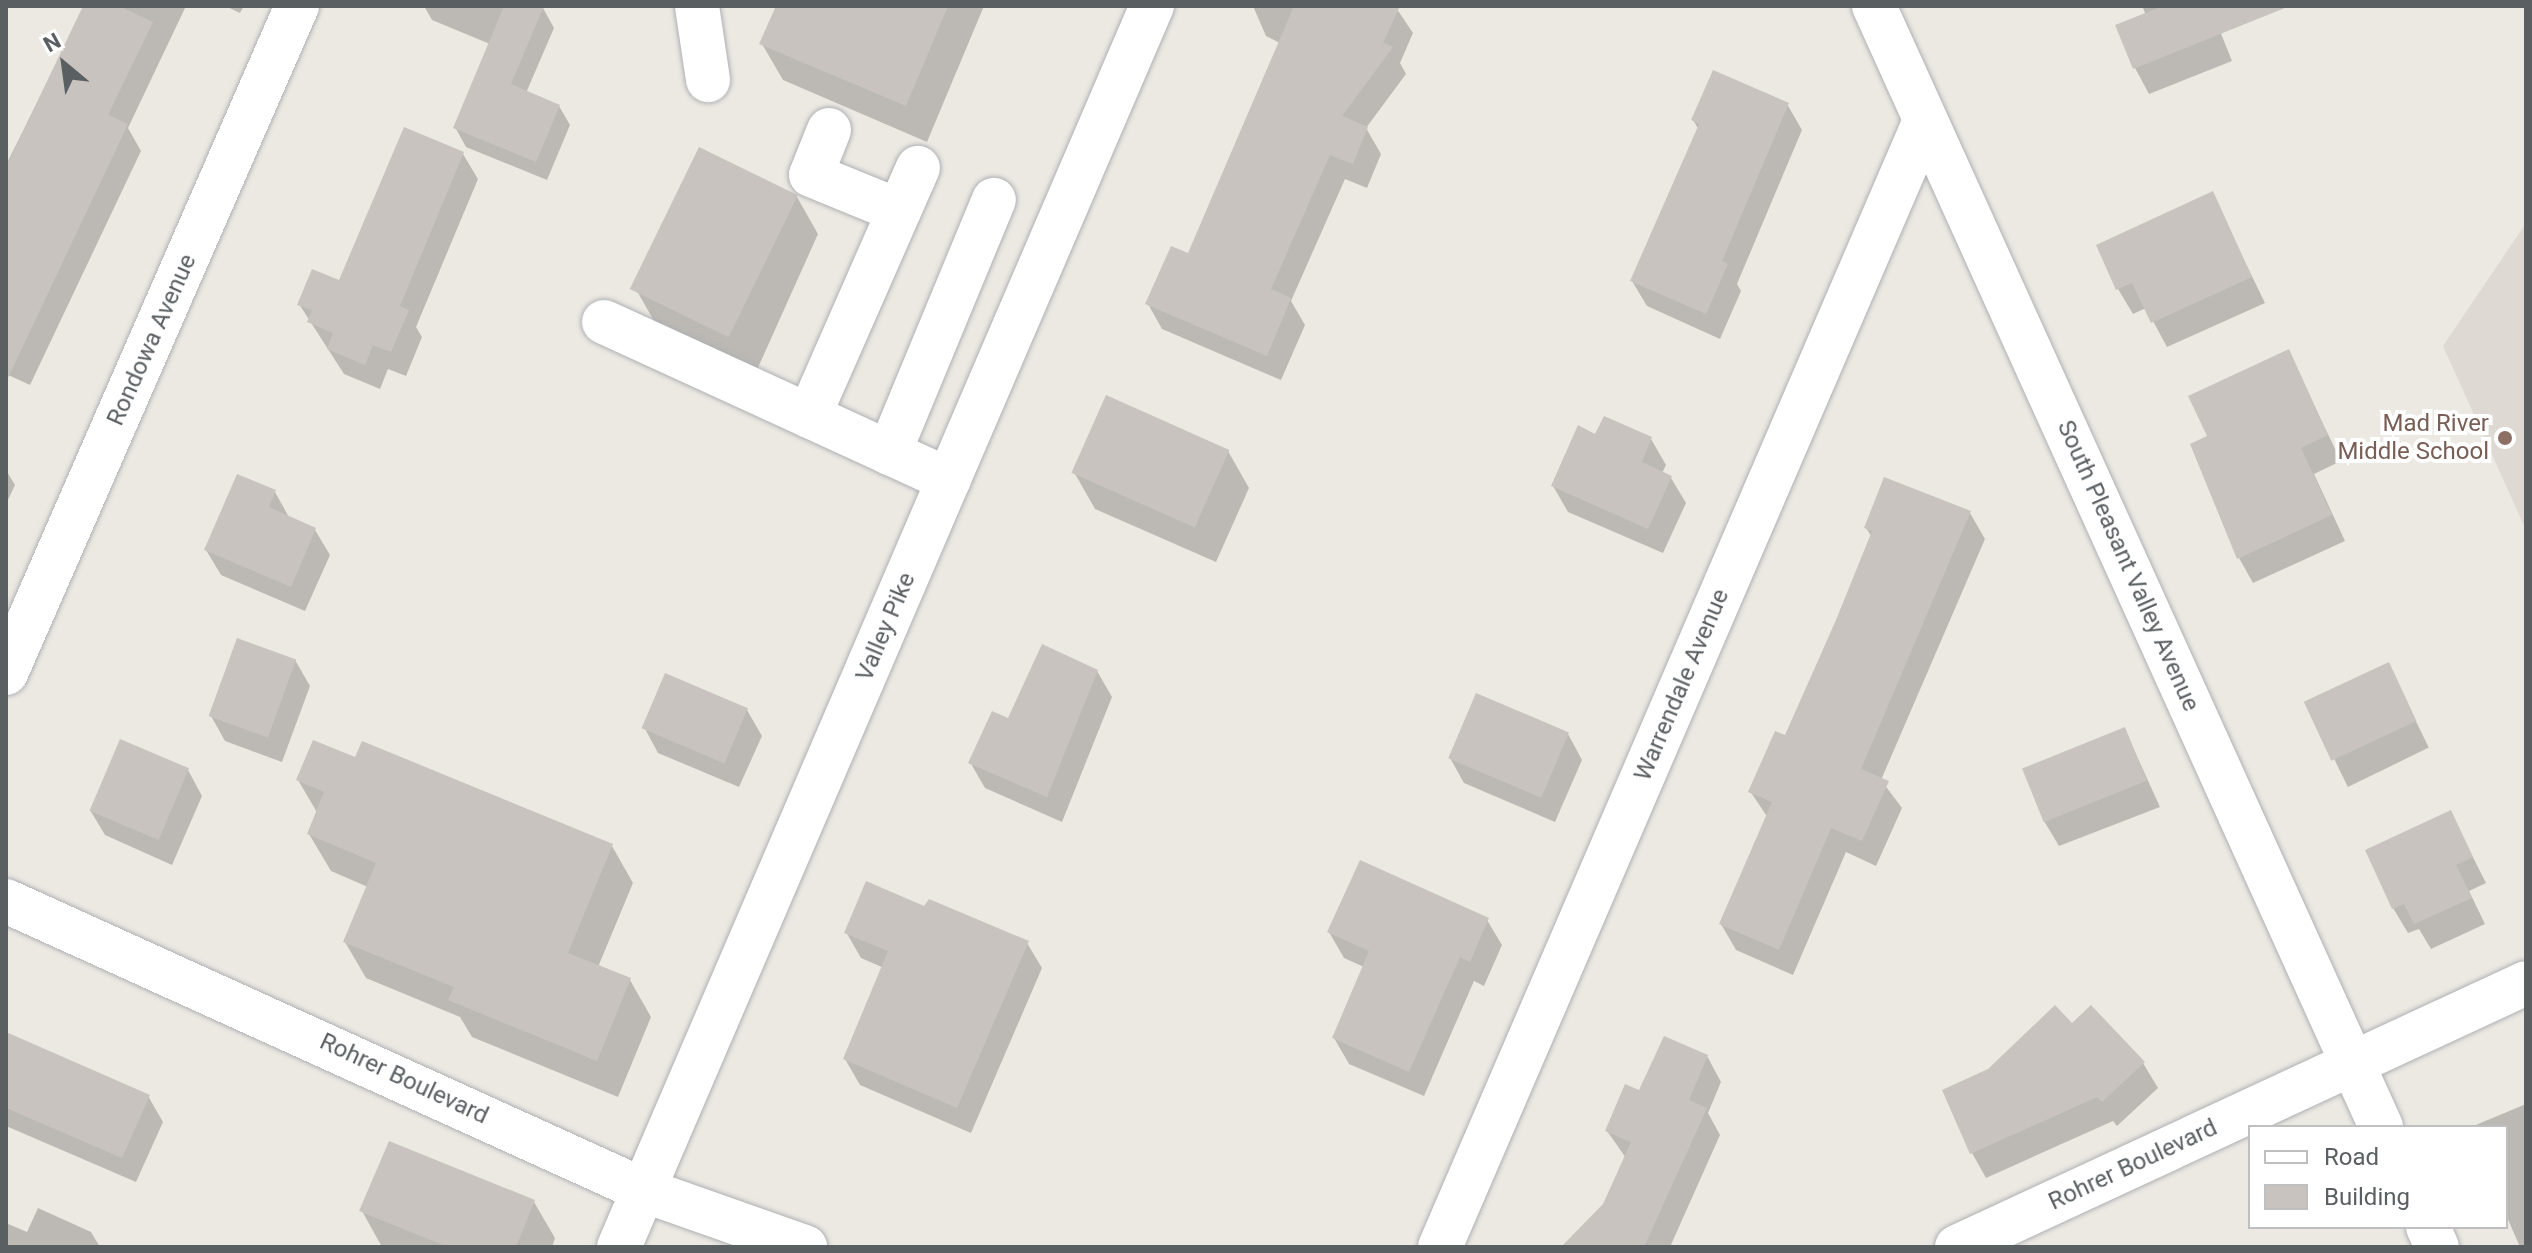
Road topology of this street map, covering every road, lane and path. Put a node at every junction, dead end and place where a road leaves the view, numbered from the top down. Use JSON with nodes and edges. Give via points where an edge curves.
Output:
{"nodes":[{"id":1,"x":297,"y":6,"type":"edge"},
{"id":2,"x":697,"y":6,"type":"edge"},
{"id":3,"x":1152,"y":6,"type":"edge"},
{"id":4,"x":1874,"y":6,"type":"edge"},
{"id":5,"x":708,"y":80,"type":"dead end"},
{"id":6,"x":1924,"y":123,"type":"junction"},
{"id":7,"x":829,"y":130,"type":"dead end"},
{"id":8,"x":918,"y":168,"type":"dead end"},
{"id":9,"x":994,"y":200,"type":"dead end"},
{"id":10,"x":899,"y":211,"type":"junction"},
{"id":11,"x":604,"y":322,"type":"dead end"},
{"id":12,"x":809,"y":416,"type":"junction"},
{"id":13,"x":889,"y":453,"type":"junction"},
{"id":14,"x":949,"y":480,"type":"junction"},
{"id":15,"x":6,"y":673,"type":"edge"},
{"id":16,"x":6,"y":901,"type":"edge"},
{"id":17,"x":2526,"y":983,"type":"edge"},
{"id":18,"x":2351,"y":1063,"type":"junction"},
{"id":19,"x":2380,"y":1125,"type":"edge"},
{"id":20,"x":643,"y":1190,"type":"junction"},
{"id":21,"x":619,"y":1247,"type":"edge"},
{"id":22,"x":805,"y":1247,"type":"edge"},
{"id":23,"x":1440,"y":1247,"type":"edge"},
{"id":24,"x":1957,"y":1247,"type":"edge"}],
"edges":[{"from":1,"to":15,"type":"street","name":"Rondowa Avenue"},
{"from":2,"to":5,"type":"street"},
{"from":3,"to":14,"type":"street","name":"Valley Pike"},
{"from":4,"to":6,"type":"street","name":"South Pleasant Valley Avenue"},
{"from":6,"to":18,"type":"street","name":"South Pleasant Valley Avenue","via":[[2025,335]]},
{"from":6,"to":23,"type":"street","name":"Warrendale Avenue"},
{"from":7,"to":10,"type":"street","via":[[811,175]]},
{"from":8,"to":10,"type":"street"},
{"from":9,"to":13,"type":"street"},
{"from":10,"to":12,"type":"street"},
{"from":11,"to":12,"type":"street"},
{"from":12,"to":13,"type":"street"},
{"from":13,"to":14,"type":"street"},
{"from":14,"to":20,"type":"street","name":"Valley Pike"},
{"from":16,"to":20,"type":"street","name":"Rohrer Boulevard"},
{"from":17,"to":18,"type":"street","name":"Rohrer Boulevard"},
{"from":18,"to":19,"type":"street","name":"South Pleasant Valley Avenue"},
{"from":18,"to":24,"type":"street","name":"Rohrer Boulevard"},
{"from":20,"to":21,"type":"street","name":"Valley Pike"},
{"from":20,"to":22,"type":"street","name":"Rohrer Boulevard"}]}
